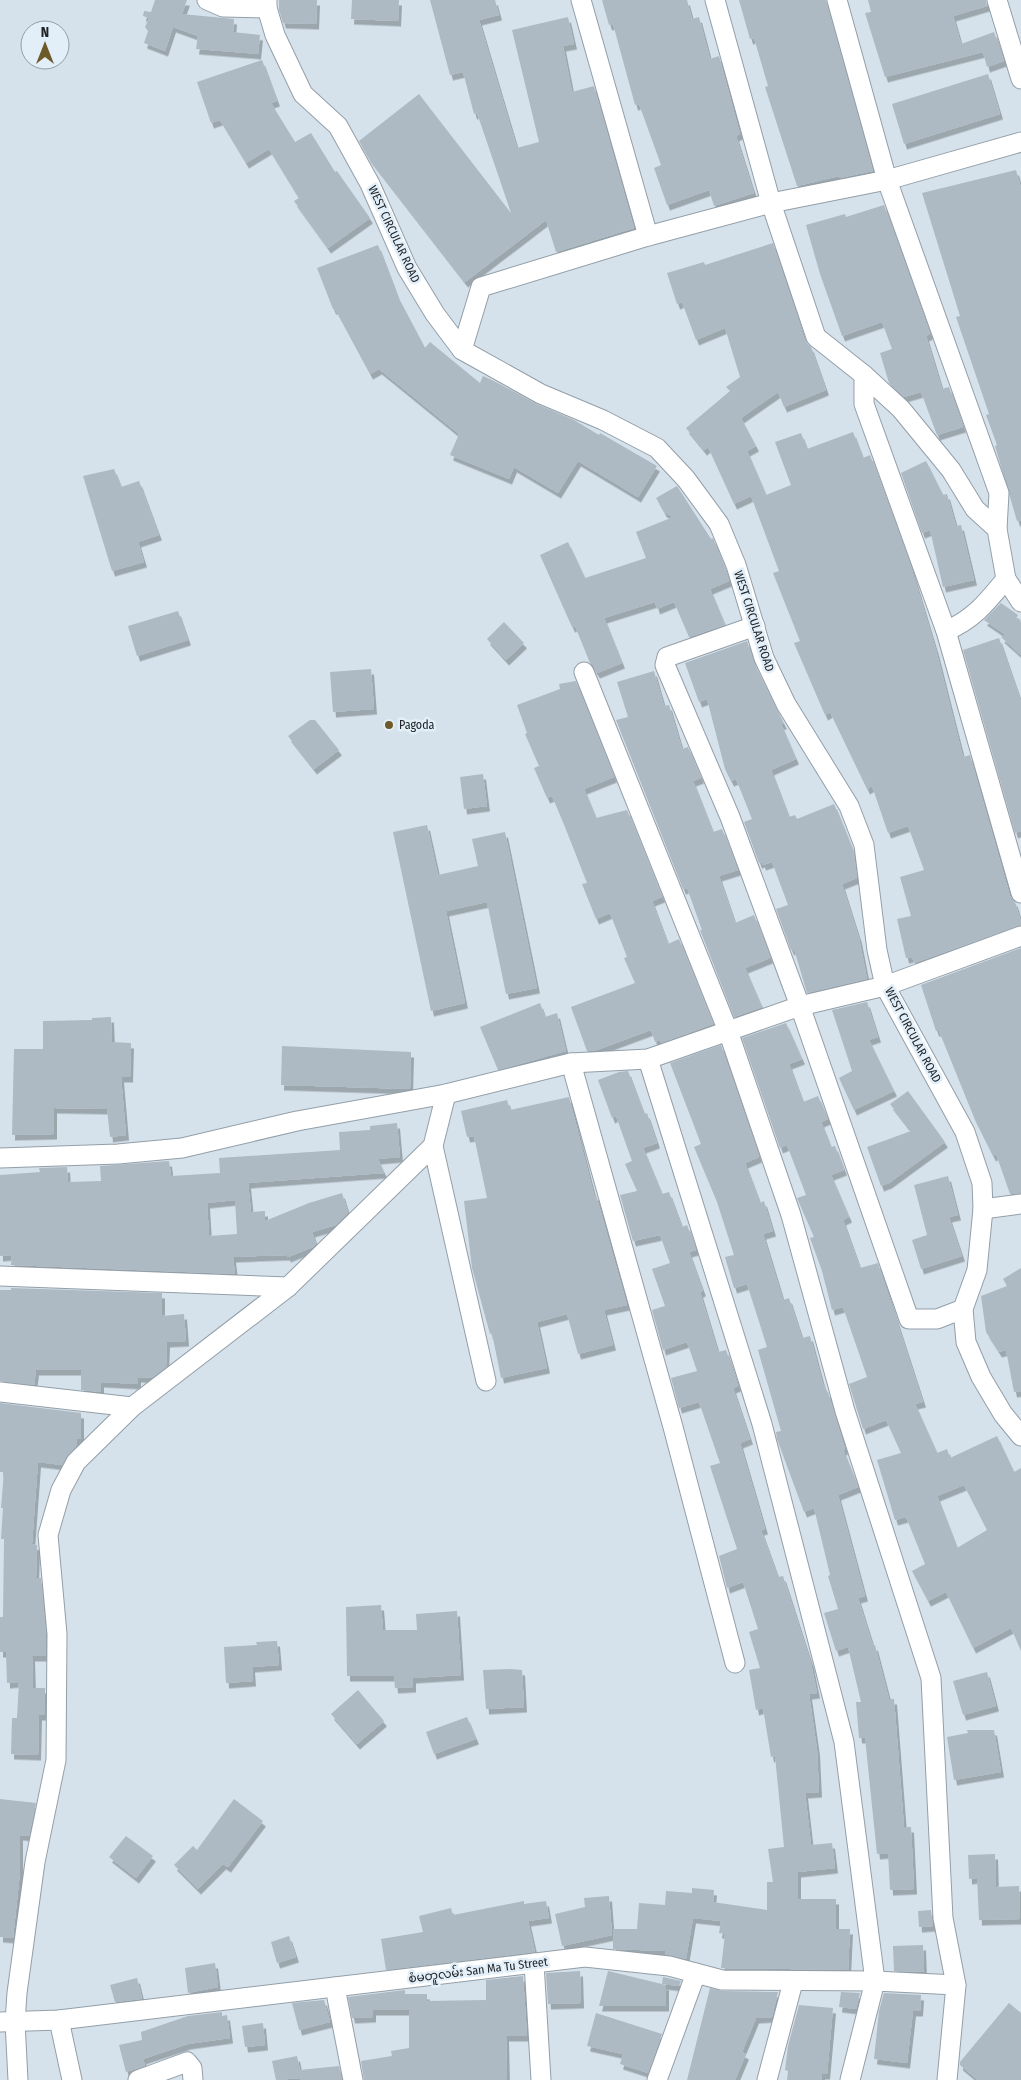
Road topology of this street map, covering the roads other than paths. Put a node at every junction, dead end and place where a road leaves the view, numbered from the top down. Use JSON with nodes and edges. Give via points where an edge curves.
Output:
{"nodes":[{"id":1,"x":207,"y":0,"type":"edge"},
{"id":2,"x":581,"y":0,"type":"edge"},
{"id":3,"x":715,"y":0,"type":"edge"},
{"id":4,"x":837,"y":0,"type":"edge"},
{"id":5,"x":998,"y":0,"type":"edge"},
{"id":6,"x":267,"y":4,"type":"edge"},
{"id":7,"x":1021,"y":79,"type":"edge"},
{"id":8,"x":1021,"y":142,"type":"edge"},
{"id":9,"x":886,"y":180,"type":"junction"},
{"id":10,"x":771,"y":203,"type":"junction"},
{"id":11,"x":648,"y":236,"type":"junction"},
{"id":12,"x":462,"y":350,"type":"junction"},
{"id":13,"x":864,"y":375,"type":"junction"},
{"id":14,"x":998,"y":530,"type":"junction"},
{"id":15,"x":1006,"y":579,"type":"junction"},
{"id":16,"x":1021,"y":602,"type":"edge"},
{"id":17,"x":755,"y":626,"type":"junction"},
{"id":18,"x":946,"y":631,"type":"junction"},
{"id":19,"x":584,"y":672,"type":"dead end"},
{"id":20,"x":1021,"y":893,"type":"edge"},
{"id":21,"x":1021,"y":936,"type":"edge"},
{"id":22,"x":885,"y":986,"type":"junction"},
{"id":23,"x":800,"y":1006,"type":"junction"},
{"id":24,"x":728,"y":1031,"type":"junction"},
{"id":25,"x":648,"y":1059,"type":"junction"},
{"id":26,"x":571,"y":1063,"type":"junction"},
{"id":27,"x":446,"y":1094,"type":"junction"},
{"id":28,"x":433,"y":1146,"type":"junction"},
{"id":29,"x":0,"y":1158,"type":"edge"},
{"id":30,"x":1021,"y":1204,"type":"edge"},
{"id":31,"x":983,"y":1209,"type":"junction"},
{"id":32,"x":0,"y":1276,"type":"edge"},
{"id":33,"x":288,"y":1287,"type":"junction"},
{"id":34,"x":963,"y":1309,"type":"junction"},
{"id":35,"x":486,"y":1380,"type":"dead end"},
{"id":36,"x":0,"y":1392,"type":"edge"},
{"id":37,"x":132,"y":1407,"type":"junction"},
{"id":38,"x":1021,"y":1436,"type":"edge"},
{"id":39,"x":735,"y":1664,"type":"dead end"},
{"id":40,"x":534,"y":1964,"type":"junction"},
{"id":41,"x":696,"y":1973,"type":"junction"},
{"id":42,"x":875,"y":1981,"type":"junction"},
{"id":43,"x":793,"y":1982,"type":"junction"},
{"id":44,"x":956,"y":1985,"type":"junction"},
{"id":45,"x":335,"y":1987,"type":"junction"},
{"id":46,"x":59,"y":2020,"type":"junction"},
{"id":47,"x":7,"y":2022,"type":"edge"},
{"id":48,"x":18,"y":2080,"type":"edge"},
{"id":49,"x":72,"y":2080,"type":"edge"},
{"id":50,"x":138,"y":2080,"type":"edge"},
{"id":51,"x":193,"y":2080,"type":"edge"},
{"id":52,"x":353,"y":2080,"type":"edge"},
{"id":53,"x":541,"y":2080,"type":"edge"},
{"id":54,"x":657,"y":2080,"type":"edge"},
{"id":55,"x":767,"y":2080,"type":"edge"},
{"id":56,"x":850,"y":2080,"type":"edge"},
{"id":57,"x":948,"y":2080,"type":"edge"}],
"edges":[{"from":1,"to":6,"type":"street","via":[[223,7]]},
{"from":2,"to":11,"type":"street"},
{"from":3,"to":10,"type":"street"},
{"from":4,"to":9,"type":"street"},
{"from":5,"to":7,"type":"street"},
{"from":6,"to":12,"type":"street","name":"WEST CIRCULAR ROAD","via":[[275,35],[304,94],[338,126],[370,184],[407,268]]},
{"from":8,"to":9,"type":"street"},
{"from":9,"to":10,"type":"street"},
{"from":9,"to":14,"type":"street","via":[[999,493]]},
{"from":10,"to":11,"type":"street"},
{"from":10,"to":13,"type":"street","via":[[816,338]]},
{"from":11,"to":12,"type":"street","via":[[481,288]]},
{"from":12,"to":17,"type":"street","name":"WEST CIRCULAR ROAD","via":[[542,394],[657,448],[686,479],[719,524]]},
{"from":13,"to":14,"type":"street","via":[[901,409],[951,470],[974,509]]},
{"from":13,"to":18,"type":"street","via":[[864,404]]},
{"from":14,"to":15,"type":"street"},
{"from":15,"to":16,"type":"street"},
{"from":15,"to":18,"type":"street","via":[[982,608],[964,623]]},
{"from":17,"to":22,"type":"street","name":"WEST CIRCULAR ROAD","via":[[764,658],[786,704],[849,806],[864,844],[877,950]]},
{"from":17,"to":23,"type":"street","via":[[668,657],[665,665],[730,817]]},
{"from":18,"to":20,"type":"street"},
{"from":19,"to":24,"type":"street"},
{"from":21,"to":22,"type":"street"},
{"from":22,"to":23,"type":"street"},
{"from":22,"to":31,"type":"street","name":"WEST CIRCULAR ROAD","via":[[965,1132],[982,1183]]},
{"from":23,"to":24,"type":"street"},
{"from":23,"to":34,"type":"street","via":[[909,1318],[937,1318]]},
{"from":24,"to":25,"type":"street"},
{"from":24,"to":44,"type":"street","via":[[791,1215],[845,1411],[931,1678],[943,1918]]},
{"from":25,"to":26,"type":"street"},
{"from":25,"to":42,"type":"street","via":[[762,1424],[844,1742]]},
{"from":26,"to":27,"type":"street"},
{"from":26,"to":39,"type":"street"},
{"from":27,"to":28,"type":"street"},
{"from":27,"to":29,"type":"street","via":[[297,1121],[182,1148]]},
{"from":28,"to":33,"type":"street"},
{"from":28,"to":35,"type":"street"},
{"from":30,"to":31,"type":"street"},
{"from":31,"to":34,"type":"street","name":"WEST CIRCULAR ROAD","via":[[977,1270]]},
{"from":32,"to":33,"type":"street"},
{"from":33,"to":37,"type":"street"},
{"from":34,"to":38,"type":"street","name":"WEST CIRCULAR ROAD","via":[[966,1342],[981,1377],[1003,1414]]},
{"from":36,"to":37,"type":"street"},
{"from":37,"to":47,"type":"street","via":[[76,1462],[61,1490],[48,1535],[58,1634],[56,1760],[34,1862]]},
{"from":40,"to":41,"type":"street","name":"စံမတူလမ်း San Ma Tu Street","via":[[585,1958],[669,1966]]},
{"from":40,"to":45,"type":"street","name":"စံမတူလမ်း San Ma Tu Street"},
{"from":40,"to":53,"type":"street"},
{"from":41,"to":43,"type":"street","name":"စံမတူလမ်း San Ma Tu Street","via":[[722,1980]]},
{"from":41,"to":54,"type":"street"},
{"from":42,"to":43,"type":"street","name":"စံမတူလမ်း San Ma Tu Street"},
{"from":42,"to":44,"type":"street","name":"စံမတူလမ်း San Ma Tu Street"},
{"from":42,"to":56,"type":"street"},
{"from":43,"to":55,"type":"street"},
{"from":44,"to":57,"type":"street"},
{"from":45,"to":46,"type":"street","name":"စံမတူလမ်း San Ma Tu Street"},
{"from":45,"to":52,"type":"street"},
{"from":46,"to":47,"type":"street","name":"စံမတူလမ်း San Ma Tu Street"},
{"from":46,"to":49,"type":"street"},
{"from":47,"to":48,"type":"street"},
{"from":50,"to":51,"type":"street","via":[[187,2062],[192,2068]]}]}
